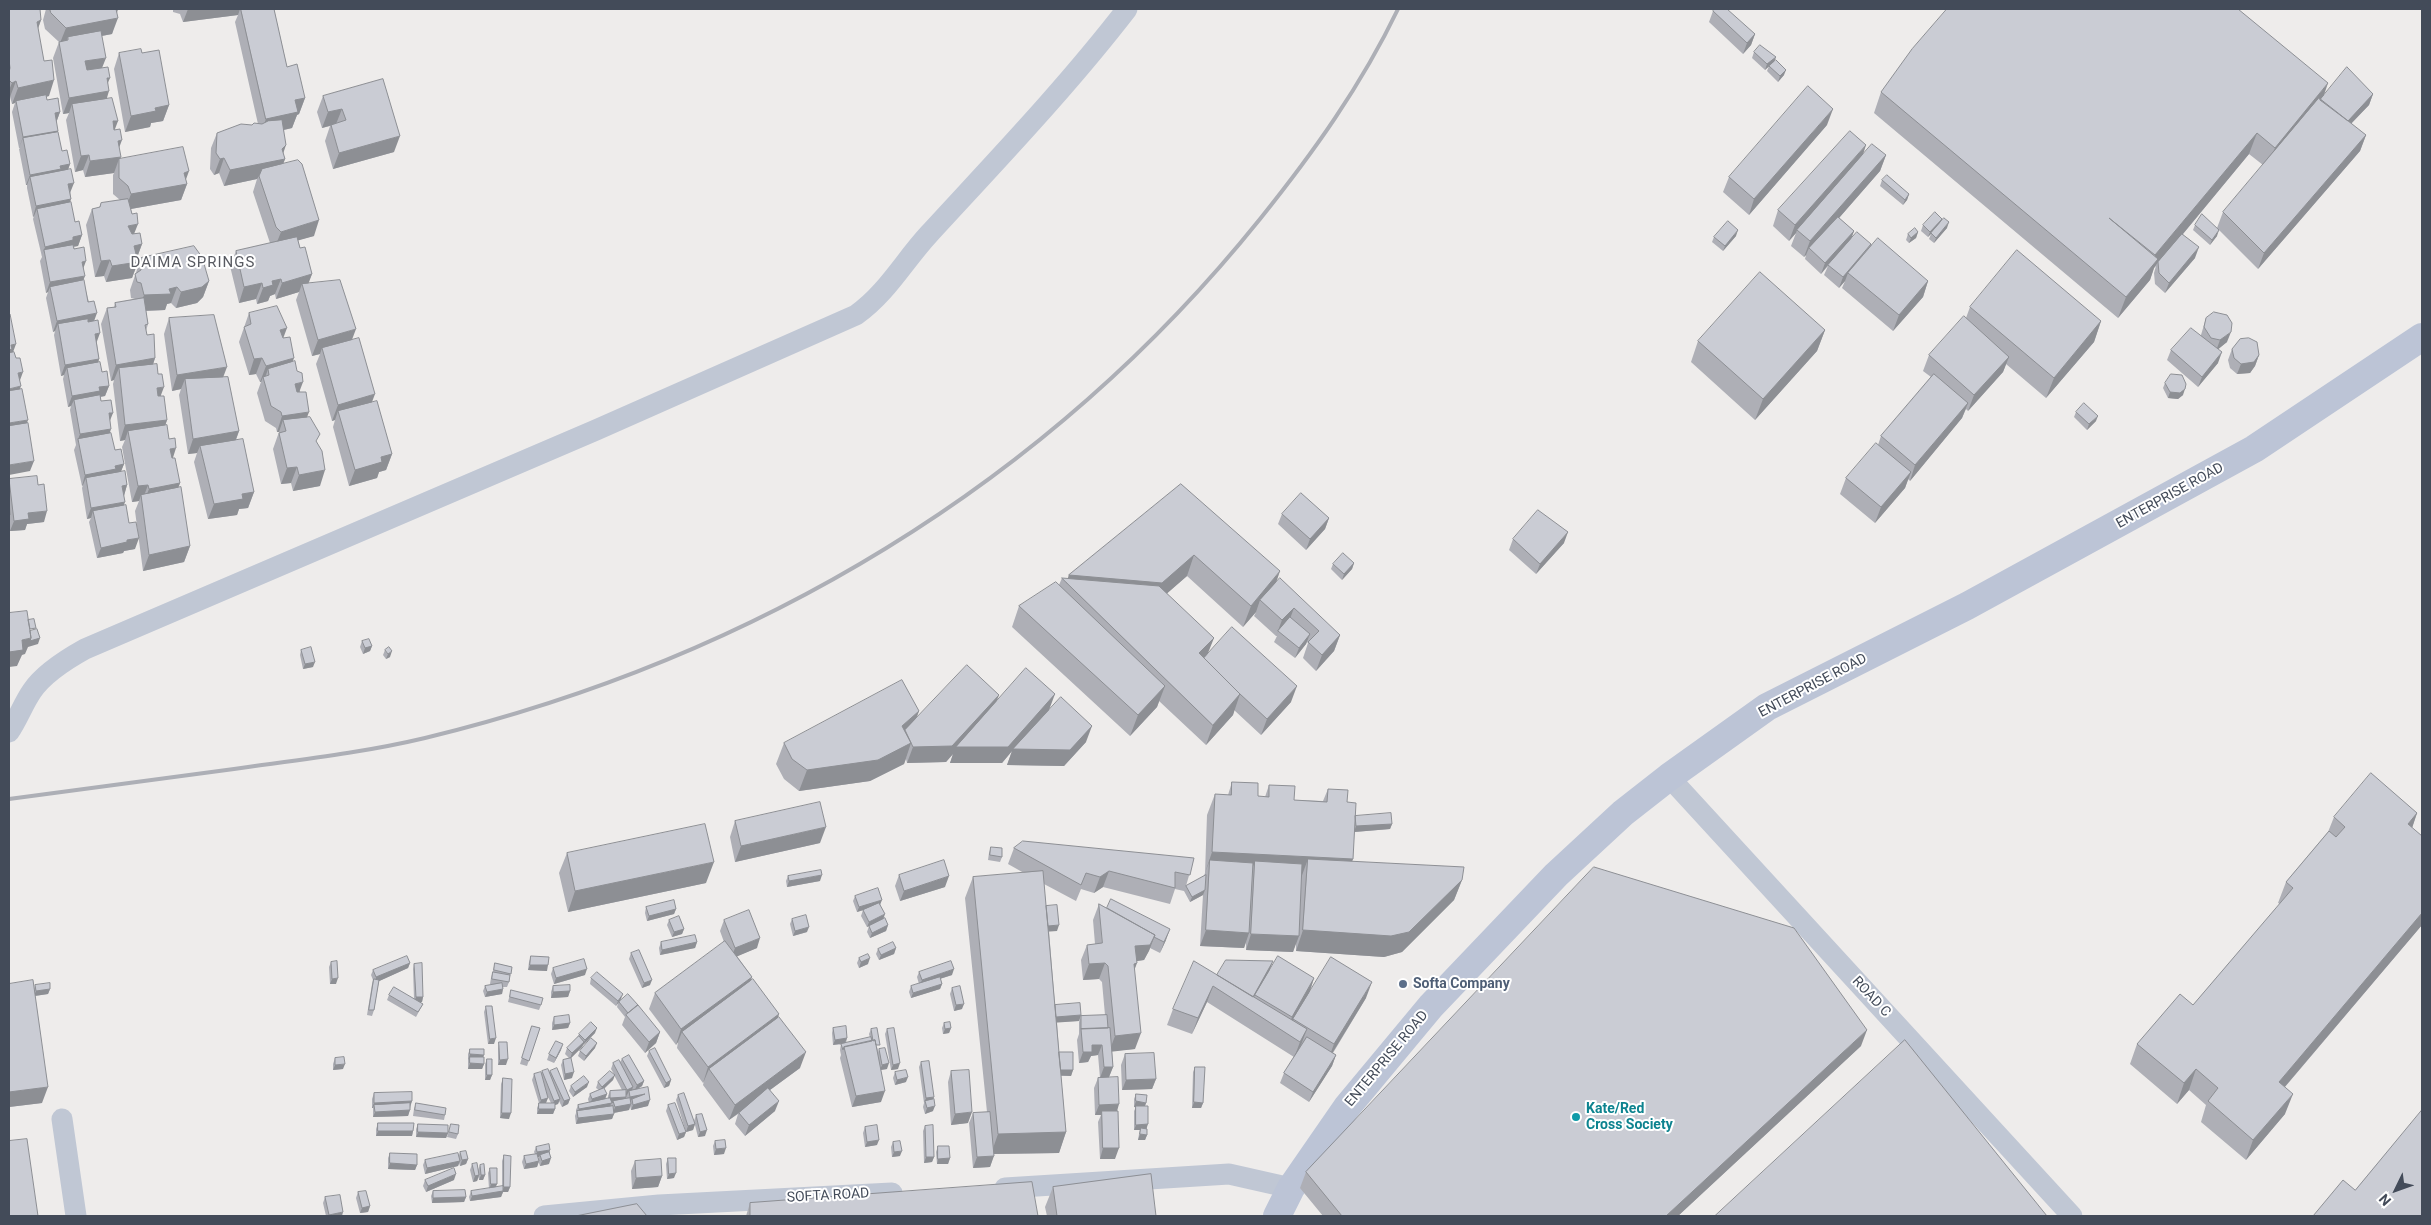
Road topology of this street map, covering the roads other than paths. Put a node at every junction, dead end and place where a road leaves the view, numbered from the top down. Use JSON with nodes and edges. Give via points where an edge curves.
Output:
{"nodes":[{"id":1,"x":1127,"y":9,"type":"edge"},
{"id":2,"x":2422,"y":338,"type":"edge"},
{"id":3,"x":9,"y":732,"type":"edge"},
{"id":4,"x":1669,"y":777,"type":"junction"},
{"id":5,"x":62,"y":1120,"type":"dead end"},
{"id":6,"x":1291,"y":1188,"type":"junction"},
{"id":7,"x":985,"y":1189,"type":"edge"},
{"id":8,"x":915,"y":1192,"type":"edge"},
{"id":9,"x":76,"y":1216,"type":"edge"},
{"id":10,"x":544,"y":1216,"type":"edge"},
{"id":11,"x":1277,"y":1216,"type":"edge"},
{"id":12,"x":2072,"y":1216,"type":"edge"}],
"edges":[{"from":1,"to":3,"type":"street","via":[[1026,128],[924,240],[874,302],[856,315],[85,649],[71,656],[33,690]]},
{"from":2,"to":4,"type":"main road","name":"ENTERPRISE ROAD","via":[[2254,449],[1972,604],[1767,708]]},
{"from":4,"to":6,"type":"main road","name":"ENTERPRISE ROAD","via":[[1623,812],[1556,875],[1431,1006],[1347,1107]]},
{"from":4,"to":12,"type":"street","name":"ROAD C"},
{"from":5,"to":9,"type":"street"},
{"from":6,"to":7,"type":"street","via":[[1229,1174]]},
{"from":6,"to":11,"type":"main road","name":"ENTERPRISE ROAD"},
{"from":8,"to":10,"type":"street","name":"SOFTA ROAD","via":[[659,1204]]}]}
